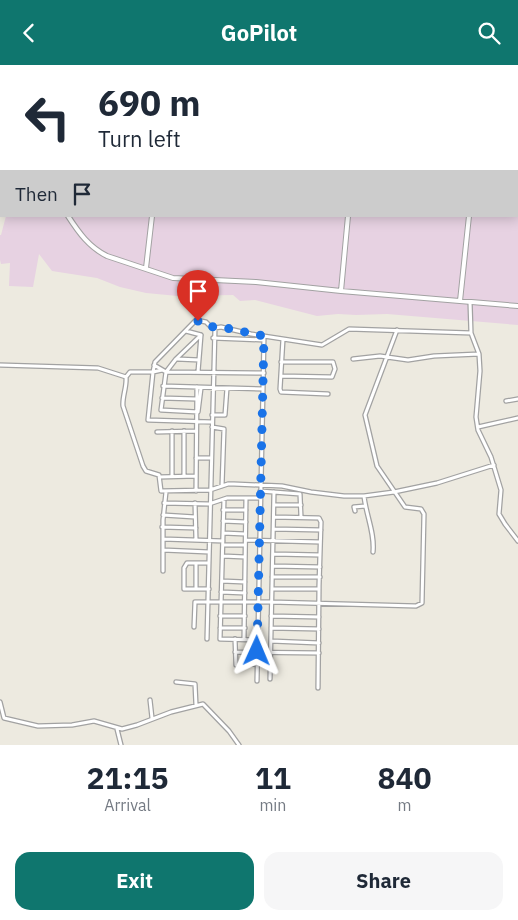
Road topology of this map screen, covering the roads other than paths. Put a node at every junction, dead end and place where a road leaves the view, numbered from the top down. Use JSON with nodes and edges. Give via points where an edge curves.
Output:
{"nodes":[{"id":1,"x":513,"y":65,"type":"edge"},
{"id":2,"x":518,"y":65,"type":"edge"},
{"id":3,"x":69,"y":217,"type":"edge"},
{"id":4,"x":152,"y":217,"type":"edge"},
{"id":5,"x":348,"y":217,"type":"edge"},
{"id":6,"x":468,"y":217,"type":"edge"},
{"id":7,"x":146,"y":269,"type":"junction"},
{"id":8,"x":341,"y":291,"type":"junction"},
{"id":9,"x":460,"y":301,"type":"junction"},
{"id":10,"x":470,"y":302,"type":"junction"},
{"id":11,"x":518,"y":306,"type":"edge"},
{"id":12,"x":214,"y":328,"type":"junction"},
{"id":13,"x":397,"y":330,"type":"junction"},
{"id":14,"x":186,"y":331,"type":"junction"},
{"id":15,"x":471,"y":333,"type":"junction"},
{"id":16,"x":200,"y":335,"type":"junction"},
{"id":17,"x":214,"y":338,"type":"junction"},
{"id":18,"x":264,"y":338,"type":"junction"},
{"id":19,"x":283,"y":339,"type":"junction"},
{"id":20,"x":188,"y":347,"type":"junction"},
{"id":21,"x":199,"y":347,"type":"junction"},
{"id":22,"x":479,"y":354,"type":"junction"},
{"id":23,"x":386,"y":357,"type":"junction"},
{"id":24,"x":176,"y":359,"type":"junction"},
{"id":25,"x":353,"y":359,"type":"dead end"},
{"id":26,"x":199,"y":360,"type":"junction"},
{"id":27,"x":281,"y":362,"type":"junction"},
{"id":28,"x":0,"y":365,"type":"edge"},
{"id":29,"x":154,"y":365,"type":"junction"},
{"id":30,"x":164,"y":371,"type":"junction"},
{"id":31,"x":153,"y":372,"type":"junction"},
{"id":32,"x":212,"y":372,"type":"junction"},
{"id":33,"x":198,"y":373,"type":"junction"},
{"id":34,"x":264,"y":373,"type":"junction"},
{"id":35,"x":281,"y":376,"type":"junction"},
{"id":36,"x":126,"y":377,"type":"junction"},
{"id":37,"x":163,"y":386,"type":"junction"},
{"id":38,"x":212,"y":387,"type":"junction"},
{"id":39,"x":199,"y":388,"type":"junction"},
{"id":40,"x":227,"y":388,"type":"junction"},
{"id":41,"x":264,"y":389,"type":"junction"},
{"id":42,"x":328,"y":394,"type":"dead end"},
{"id":43,"x":162,"y":398,"type":"junction"},
{"id":44,"x":198,"y":399,"type":"junction"},
{"id":45,"x":518,"y":399,"type":"edge"},
{"id":46,"x":506,"y":401,"type":"dead end"},
{"id":47,"x":196,"y":412,"type":"junction"},
{"id":48,"x":212,"y":415,"type":"junction"},
{"id":49,"x":518,"y":418,"type":"edge"},
{"id":50,"x":196,"y":422,"type":"junction"},
{"id":51,"x":212,"y":422,"type":"junction"},
{"id":52,"x":212,"y":427,"type":"junction"},
{"id":53,"x":478,"y":427,"type":"junction"},
{"id":54,"x":158,"y":431,"type":"dead end"},
{"id":55,"x":172,"y":431,"type":"junction"},
{"id":56,"x":184,"y":431,"type":"junction"},
{"id":57,"x":196,"y":431,"type":"junction"},
{"id":58,"x":196,"y":458,"type":"junction"},
{"id":59,"x":211,"y":458,"type":"junction"},
{"id":60,"x":494,"y":465,"type":"junction"},
{"id":61,"x":172,"y":476,"type":"junction"},
{"id":62,"x":184,"y":476,"type":"junction"},
{"id":63,"x":196,"y":476,"type":"junction"},
{"id":64,"x":160,"y":477,"type":"junction"},
{"id":65,"x":260,"y":485,"type":"junction"},
{"id":66,"x":222,"y":486,"type":"junction"},
{"id":67,"x":210,"y":490,"type":"junction"},
{"id":68,"x":196,"y":491,"type":"junction"},
{"id":69,"x":260,"y":491,"type":"junction"},
{"id":70,"x":163,"y":492,"type":"junction"},
{"id":71,"x":274,"y":492,"type":"junction"},
{"id":72,"x":394,"y":492,"type":"junction"},
{"id":73,"x":364,"y":496,"type":"junction"},
{"id":74,"x":246,"y":498,"type":"junction"},
{"id":75,"x":260,"y":498,"type":"junction"},
{"id":76,"x":224,"y":499,"type":"junction"},
{"id":77,"x":164,"y":503,"type":"junction"},
{"id":78,"x":195,"y":503,"type":"junction"},
{"id":79,"x":209,"y":504,"type":"junction"},
{"id":80,"x":274,"y":505,"type":"junction"},
{"id":81,"x":301,"y":505,"type":"junction"},
{"id":82,"x":365,"y":506,"type":"junction"},
{"id":83,"x":224,"y":510,"type":"junction"},
{"id":84,"x":246,"y":510,"type":"junction"},
{"id":85,"x":354,"y":511,"type":"dead end"},
{"id":86,"x":163,"y":515,"type":"junction"},
{"id":87,"x":195,"y":517,"type":"junction"},
{"id":88,"x":274,"y":517,"type":"junction"},
{"id":89,"x":301,"y":517,"type":"junction"},
{"id":90,"x":223,"y":521,"type":"junction"},
{"id":91,"x":246,"y":522,"type":"junction"},
{"id":92,"x":162,"y":527,"type":"junction"},
{"id":93,"x":196,"y":528,"type":"junction"},
{"id":94,"x":274,"y":529,"type":"junction"},
{"id":95,"x":320,"y":530,"type":"junction"},
{"id":96,"x":223,"y":533,"type":"junction"},
{"id":97,"x":246,"y":534,"type":"junction"},
{"id":98,"x":163,"y":539,"type":"junction"},
{"id":99,"x":196,"y":540,"type":"junction"},
{"id":100,"x":246,"y":540,"type":"junction"},
{"id":101,"x":209,"y":541,"type":"junction"},
{"id":102,"x":260,"y":541,"type":"junction"},
{"id":103,"x":274,"y":541,"type":"junction"},
{"id":104,"x":518,"y":541,"type":"edge"},
{"id":105,"x":320,"y":542,"type":"junction"},
{"id":106,"x":223,"y":543,"type":"junction"},
{"id":107,"x":245,"y":545,"type":"junction"},
{"id":108,"x":163,"y":550,"type":"junction"},
{"id":109,"x":209,"y":552,"type":"junction"},
{"id":110,"x":374,"y":552,"type":"dead end"},
{"id":111,"x":274,"y":554,"type":"junction"},
{"id":112,"x":320,"y":555,"type":"junction"},
{"id":113,"x":223,"y":556,"type":"junction"},
{"id":114,"x":245,"y":557,"type":"junction"},
{"id":115,"x":196,"y":563,"type":"junction"},
{"id":116,"x":209,"y":563,"type":"junction"},
{"id":117,"x":273,"y":566,"type":"junction"},
{"id":118,"x":320,"y":567,"type":"junction"},
{"id":119,"x":163,"y":571,"type":"dead end"},
{"id":120,"x":272,"y":577,"type":"junction"},
{"id":121,"x":320,"y":577,"type":"junction"},
{"id":122,"x":222,"y":581,"type":"junction"},
{"id":123,"x":245,"y":582,"type":"junction"},
{"id":124,"x":196,"y":589,"type":"junction"},
{"id":125,"x":209,"y":589,"type":"junction"},
{"id":126,"x":272,"y":589,"type":"junction"},
{"id":127,"x":319,"y":589,"type":"junction"},
{"id":128,"x":222,"y":592,"type":"junction"},
{"id":129,"x":244,"y":593,"type":"junction"},
{"id":130,"x":221,"y":602,"type":"junction"},
{"id":131,"x":245,"y":602,"type":"junction"},
{"id":132,"x":258,"y":602,"type":"junction"},
{"id":133,"x":271,"y":602,"type":"junction"},
{"id":134,"x":208,"y":603,"type":"junction"},
{"id":135,"x":319,"y":604,"type":"junction"},
{"id":136,"x":220,"y":616,"type":"junction"},
{"id":137,"x":245,"y":616,"type":"junction"},
{"id":138,"x":271,"y":616,"type":"junction"},
{"id":139,"x":319,"y":617,"type":"junction"},
{"id":140,"x":194,"y":627,"type":"dead end"},
{"id":141,"x":220,"y":628,"type":"junction"},
{"id":142,"x":245,"y":628,"type":"junction"},
{"id":143,"x":270,"y":628,"type":"junction"},
{"id":144,"x":319,"y":629,"type":"junction"},
{"id":145,"x":207,"y":639,"type":"dead end"},
{"id":146,"x":236,"y":639,"type":"junction"},
{"id":147,"x":244,"y":639,"type":"junction"},
{"id":148,"x":257,"y":640,"type":"junction"},
{"id":149,"x":270,"y":641,"type":"junction"},
{"id":150,"x":319,"y":643,"type":"junction"},
{"id":151,"x":257,"y":651,"type":"junction"},
{"id":152,"x":270,"y":651,"type":"junction"},
{"id":153,"x":236,"y":652,"type":"junction"},
{"id":154,"x":319,"y":653,"type":"junction"},
{"id":155,"x":257,"y":664,"type":"junction"},
{"id":156,"x":270,"y":679,"type":"dead end"},
{"id":157,"x":256,"y":681,"type":"dead end"},
{"id":158,"x":176,"y":682,"type":"dead end"},
{"id":159,"x":318,"y":688,"type":"dead end"},
{"id":160,"x":150,"y":701,"type":"dead end"},
{"id":161,"x":0,"y":702,"type":"edge"},
{"id":162,"x":196,"y":705,"type":"junction"},
{"id":163,"x":152,"y":718,"type":"junction"},
{"id":164,"x":117,"y":729,"type":"junction"},
{"id":165,"x":121,"y":745,"type":"edge"},
{"id":166,"x":239,"y":745,"type":"edge"}],
"edges":[{"from":1,"to":2,"type":"street"},
{"from":3,"to":7,"type":"street","via":[[96,251]]},
{"from":4,"to":7,"type":"street"},
{"from":5,"to":8,"type":"street"},
{"from":6,"to":9,"type":"street"},
{"from":7,"to":8,"type":"street","via":[[173,278]]},
{"from":8,"to":9,"type":"street"},
{"from":9,"to":10,"type":"street"},
{"from":10,"to":11,"type":"street"},
{"from":10,"to":15,"type":"street"},
{"from":12,"to":14,"type":"street","via":[[206,322],[196,321]]},
{"from":12,"to":17,"type":"street"},
{"from":12,"to":18,"type":"street"},
{"from":13,"to":15,"type":"street"},
{"from":13,"to":19,"type":"street","via":[[349,329],[322,345]]},
{"from":13,"to":23,"type":"street"},
{"from":14,"to":16,"type":"street"},
{"from":14,"to":29,"type":"street"},
{"from":15,"to":22,"type":"street"},
{"from":16,"to":20,"type":"street"},
{"from":16,"to":21,"type":"street"},
{"from":17,"to":18,"type":"street"},
{"from":17,"to":32,"type":"street"},
{"from":18,"to":19,"type":"street"},
{"from":18,"to":34,"type":"street"},
{"from":19,"to":27,"type":"street"},
{"from":20,"to":21,"type":"street"},
{"from":20,"to":24,"type":"street"},
{"from":21,"to":26,"type":"street"},
{"from":22,"to":23,"type":"street","via":[[408,360]]},
{"from":22,"to":53,"type":"street"},
{"from":23,"to":25,"type":"street"},
{"from":23,"to":72,"type":"street","via":[[365,415],[377,466]]},
{"from":24,"to":26,"type":"street"},
{"from":24,"to":30,"type":"street"},
{"from":26,"to":33,"type":"street"},
{"from":27,"to":35,"type":"street"},
{"from":27,"to":35,"type":"street","via":[[333,362],[334,373],[330,377]]},
{"from":28,"to":36,"type":"street","via":[[98,368]]},
{"from":29,"to":30,"type":"street"},
{"from":29,"to":31,"type":"street"},
{"from":30,"to":31,"type":"street"},
{"from":30,"to":33,"type":"street"},
{"from":30,"to":37,"type":"street"},
{"from":31,"to":36,"type":"street","via":[[130,372]]},
{"from":31,"to":50,"type":"street","via":[[148,420]]},
{"from":32,"to":33,"type":"street"},
{"from":32,"to":34,"type":"street"},
{"from":32,"to":38,"type":"street"},
{"from":34,"to":41,"type":"street"},
{"from":35,"to":42,"type":"street","via":[[281,392]]},
{"from":36,"to":64,"type":"street","via":[[122,404],[133,440],[145,470],[158,473]]},
{"from":37,"to":39,"type":"street"},
{"from":37,"to":43,"type":"street"},
{"from":38,"to":39,"type":"street"},
{"from":38,"to":40,"type":"street"},
{"from":38,"to":48,"type":"street"},
{"from":39,"to":44,"type":"street"},
{"from":40,"to":41,"type":"street"},
{"from":40,"to":48,"type":"street","via":[[225,415]]},
{"from":41,"to":65,"type":"street"},
{"from":43,"to":44,"type":"street"},
{"from":43,"to":47,"type":"street","via":[[161,411]]},
{"from":44,"to":47,"type":"street","via":[[200,411]]},
{"from":45,"to":46,"type":"street"},
{"from":47,"to":50,"type":"street"},
{"from":48,"to":51,"type":"street"},
{"from":49,"to":53,"type":"street"},
{"from":50,"to":51,"type":"street"},
{"from":50,"to":57,"type":"street"},
{"from":51,"to":52,"type":"street"},
{"from":52,"to":59,"type":"street"},
{"from":52,"to":66,"type":"street","via":[[224,429]]},
{"from":53,"to":60,"type":"street"},
{"from":54,"to":55,"type":"street"},
{"from":55,"to":56,"type":"street"},
{"from":55,"to":61,"type":"street"},
{"from":56,"to":57,"type":"street"},
{"from":56,"to":62,"type":"street"},
{"from":57,"to":58,"type":"street"},
{"from":58,"to":59,"type":"street"},
{"from":58,"to":63,"type":"street"},
{"from":59,"to":67,"type":"street"},
{"from":60,"to":72,"type":"street","via":[[437,483]]},
{"from":60,"to":104,"type":"street","via":[[501,490],[499,515]]},
{"from":61,"to":62,"type":"street"},
{"from":61,"to":64,"type":"street"},
{"from":62,"to":63,"type":"street"},
{"from":63,"to":68,"type":"street"},
{"from":64,"to":70,"type":"street","via":[[159,489]]},
{"from":65,"to":66,"type":"street"},
{"from":65,"to":69,"type":"street"},
{"from":65,"to":73,"type":"street"},
{"from":66,"to":67,"type":"street"},
{"from":67,"to":68,"type":"street"},
{"from":67,"to":79,"type":"street"},
{"from":68,"to":70,"type":"street"},
{"from":69,"to":71,"type":"street"},
{"from":69,"to":75,"type":"street"},
{"from":70,"to":77,"type":"street"},
{"from":71,"to":80,"type":"street"},
{"from":71,"to":81,"type":"street","via":[[298,493]]},
{"from":72,"to":73,"type":"street"},
{"from":72,"to":135,"type":"street","via":[[406,509],[421,509],[424,513],[422,603],[416,606]]},
{"from":73,"to":82,"type":"street"},
{"from":74,"to":75,"type":"street"},
{"from":74,"to":76,"type":"street"},
{"from":74,"to":84,"type":"street"},
{"from":75,"to":102,"type":"street"},
{"from":76,"to":79,"type":"street"},
{"from":76,"to":83,"type":"street"},
{"from":77,"to":78,"type":"street"},
{"from":77,"to":86,"type":"street"},
{"from":78,"to":79,"type":"street"},
{"from":78,"to":87,"type":"street"},
{"from":79,"to":101,"type":"street"},
{"from":80,"to":81,"type":"street"},
{"from":80,"to":88,"type":"street"},
{"from":81,"to":89,"type":"street"},
{"from":82,"to":85,"type":"street","via":[[356,507]]},
{"from":82,"to":110,"type":"street"},
{"from":83,"to":84,"type":"street"},
{"from":83,"to":90,"type":"street"},
{"from":84,"to":91,"type":"street"},
{"from":86,"to":87,"type":"street"},
{"from":86,"to":92,"type":"street"},
{"from":87,"to":93,"type":"street"},
{"from":88,"to":89,"type":"street"},
{"from":88,"to":94,"type":"street"},
{"from":89,"to":95,"type":"street","via":[[320,518]]},
{"from":90,"to":91,"type":"street"},
{"from":90,"to":96,"type":"street"},
{"from":91,"to":97,"type":"street"},
{"from":92,"to":93,"type":"street"},
{"from":92,"to":98,"type":"street"},
{"from":93,"to":99,"type":"street"},
{"from":94,"to":95,"type":"street"},
{"from":94,"to":103,"type":"street"},
{"from":95,"to":105,"type":"street"},
{"from":96,"to":97,"type":"street"},
{"from":96,"to":106,"type":"street"},
{"from":97,"to":100,"type":"street"},
{"from":98,"to":99,"type":"street"},
{"from":98,"to":108,"type":"street"},
{"from":99,"to":101,"type":"street"},
{"from":100,"to":102,"type":"street"},
{"from":100,"to":107,"type":"street"},
{"from":101,"to":106,"type":"street"},
{"from":101,"to":109,"type":"street"},
{"from":102,"to":103,"type":"street"},
{"from":102,"to":132,"type":"street"},
{"from":103,"to":105,"type":"street"},
{"from":103,"to":111,"type":"street"},
{"from":105,"to":112,"type":"street"},
{"from":106,"to":107,"type":"street"},
{"from":106,"to":113,"type":"street"},
{"from":107,"to":114,"type":"street"},
{"from":108,"to":109,"type":"street"},
{"from":108,"to":119,"type":"street"},
{"from":109,"to":116,"type":"street"},
{"from":111,"to":112,"type":"street"},
{"from":111,"to":117,"type":"street"},
{"from":112,"to":118,"type":"street"},
{"from":113,"to":114,"type":"street"},
{"from":113,"to":122,"type":"street"},
{"from":114,"to":123,"type":"street"},
{"from":115,"to":116,"type":"street"},
{"from":115,"to":124,"type":"street"},
{"from":115,"to":124,"type":"street","via":[[186,563],[184,568],[184,589]]},
{"from":116,"to":125,"type":"street"},
{"from":117,"to":118,"type":"street"},
{"from":117,"to":120,"type":"street"},
{"from":118,"to":121,"type":"street"},
{"from":120,"to":121,"type":"street"},
{"from":120,"to":126,"type":"street"},
{"from":121,"to":127,"type":"street"},
{"from":122,"to":123,"type":"street"},
{"from":122,"to":128,"type":"street"},
{"from":123,"to":129,"type":"street"},
{"from":124,"to":125,"type":"street"},
{"from":125,"to":134,"type":"street"},
{"from":126,"to":127,"type":"street"},
{"from":126,"to":133,"type":"street"},
{"from":127,"to":135,"type":"street"},
{"from":128,"to":129,"type":"street"},
{"from":128,"to":130,"type":"street"},
{"from":129,"to":131,"type":"street"},
{"from":130,"to":131,"type":"street"},
{"from":130,"to":134,"type":"street"},
{"from":130,"to":136,"type":"street"},
{"from":131,"to":132,"type":"street"},
{"from":131,"to":137,"type":"street"},
{"from":132,"to":133,"type":"street"},
{"from":132,"to":148,"type":"street"},
{"from":133,"to":135,"type":"street"},
{"from":133,"to":138,"type":"street"},
{"from":134,"to":140,"type":"street","via":[[195,603]]},
{"from":134,"to":145,"type":"street"},
{"from":135,"to":139,"type":"street"},
{"from":136,"to":137,"type":"street"},
{"from":136,"to":141,"type":"street"},
{"from":137,"to":142,"type":"street"},
{"from":138,"to":139,"type":"street"},
{"from":138,"to":143,"type":"street"},
{"from":139,"to":144,"type":"street"},
{"from":141,"to":142,"type":"street"},
{"from":141,"to":146,"type":"street","via":[[220,639]]},
{"from":142,"to":147,"type":"street"},
{"from":143,"to":144,"type":"street"},
{"from":143,"to":149,"type":"street"},
{"from":144,"to":150,"type":"street"},
{"from":146,"to":147,"type":"street"},
{"from":146,"to":153,"type":"street"},
{"from":147,"to":148,"type":"street"},
{"from":148,"to":151,"type":"street"},
{"from":149,"to":150,"type":"street"},
{"from":149,"to":152,"type":"street"},
{"from":150,"to":154,"type":"street"},
{"from":151,"to":152,"type":"street"},
{"from":151,"to":153,"type":"street"},
{"from":151,"to":155,"type":"street"},
{"from":152,"to":154,"type":"street"},
{"from":152,"to":156,"type":"street"},
{"from":153,"to":155,"type":"street","via":[[236,665]]},
{"from":154,"to":159,"type":"street"},
{"from":155,"to":157,"type":"street"},
{"from":158,"to":162,"type":"street","via":[[194,683]]},
{"from":160,"to":163,"type":"street"},
{"from":161,"to":164,"type":"street","via":[[4,718],[29,725],[63,726],[92,720]]},
{"from":162,"to":163,"type":"street"},
{"from":162,"to":166,"type":"street","via":[[205,704]]},
{"from":163,"to":164,"type":"street"},
{"from":164,"to":165,"type":"street"}]}
